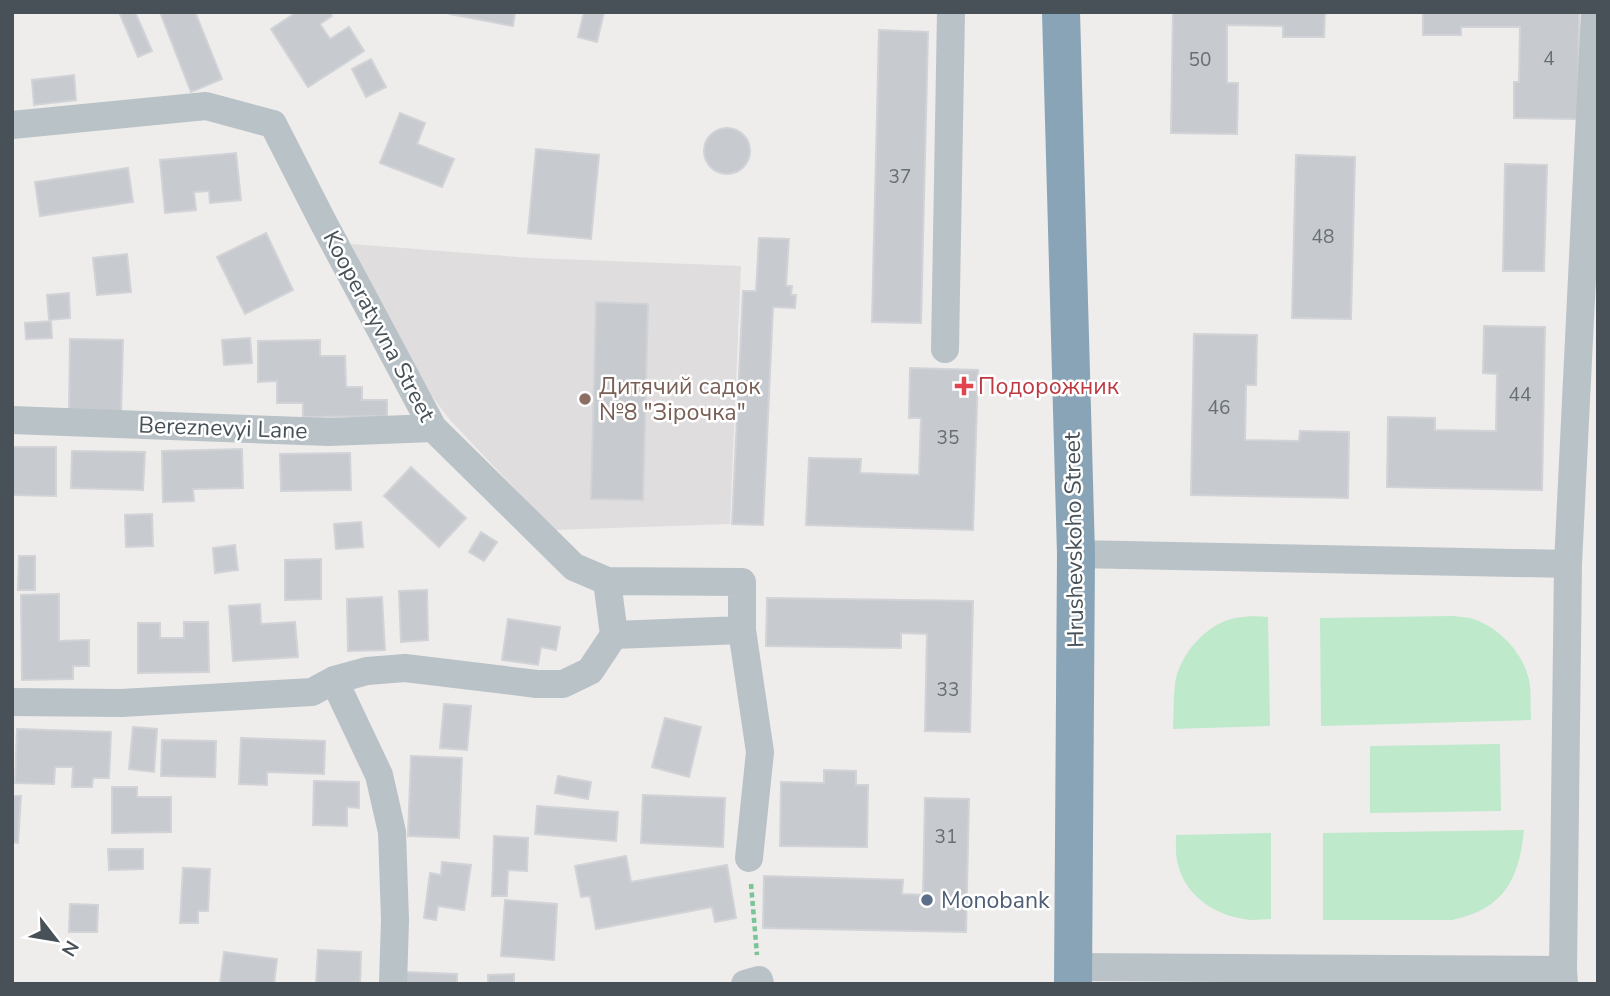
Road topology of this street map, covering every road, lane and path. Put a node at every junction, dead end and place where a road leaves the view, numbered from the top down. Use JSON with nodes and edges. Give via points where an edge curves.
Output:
{"nodes":[{"id":1,"x":951,"y":12,"type":"edge"},
{"id":2,"x":1061,"y":12,"type":"edge"},
{"id":3,"x":1595,"y":12,"type":"edge"},
{"id":4,"x":12,"y":125,"type":"edge"},
{"id":5,"x":945,"y":349,"type":"dead end"},
{"id":6,"x":1587,"y":400,"type":"edge"},
{"id":7,"x":12,"y":420,"type":"edge"},
{"id":8,"x":433,"y":428,"type":"junction"},
{"id":9,"x":1076,"y":554,"type":"junction"},
{"id":10,"x":1568,"y":564,"type":"junction"},
{"id":11,"x":607,"y":581,"type":"junction"},
{"id":12,"x":742,"y":630,"type":"junction"},
{"id":13,"x":614,"y":635,"type":"junction"},
{"id":14,"x":334,"y":680,"type":"junction"},
{"id":15,"x":12,"y":702,"type":"edge"},
{"id":16,"x":749,"y":858,"type":"joint"},
{"id":17,"x":1073,"y":976,"type":"edge"},
{"id":18,"x":1563,"y":977,"type":"edge"},
{"id":19,"x":755,"y":983,"type":"edge"},
{"id":20,"x":393,"y":984,"type":"edge"}],
"edges":[{"from":1,"to":5,"type":"street"},
{"from":2,"to":9,"type":"highway","name":"Hrushevskoho Street"},
{"from":3,"to":6,"type":"street"},
{"from":4,"to":8,"type":"street","name":"Kooperatyvna Street","via":[[206,106],[273,124]]},
{"from":6,"to":10,"type":"street"},
{"from":7,"to":8,"type":"street","name":"Bereznevyi Lane","via":[[329,432]]},
{"from":8,"to":11,"type":"street","name":"Kooperatyvna Street","via":[[574,567]]},
{"from":9,"to":10,"type":"street"},
{"from":9,"to":17,"type":"highway","name":"Hrushevskoho Street"},
{"from":10,"to":18,"type":"street"},
{"from":11,"to":12,"type":"street","name":"Kooperatyvna Street","via":[[742,582]]},
{"from":11,"to":13,"type":"street"},
{"from":12,"to":13,"type":"street"},
{"from":12,"to":16,"type":"street","via":[[760,752]]},
{"from":13,"to":14,"type":"street","via":[[590,671],[563,684],[405,668],[366,671]]},
{"from":14,"to":15,"type":"street","via":[[312,692],[121,703]]},
{"from":14,"to":20,"type":"street","via":[[379,775],[392,832]]},
{"from":16,"to":19,"type":"path"},
{"from":17,"to":18,"type":"street"}]}
